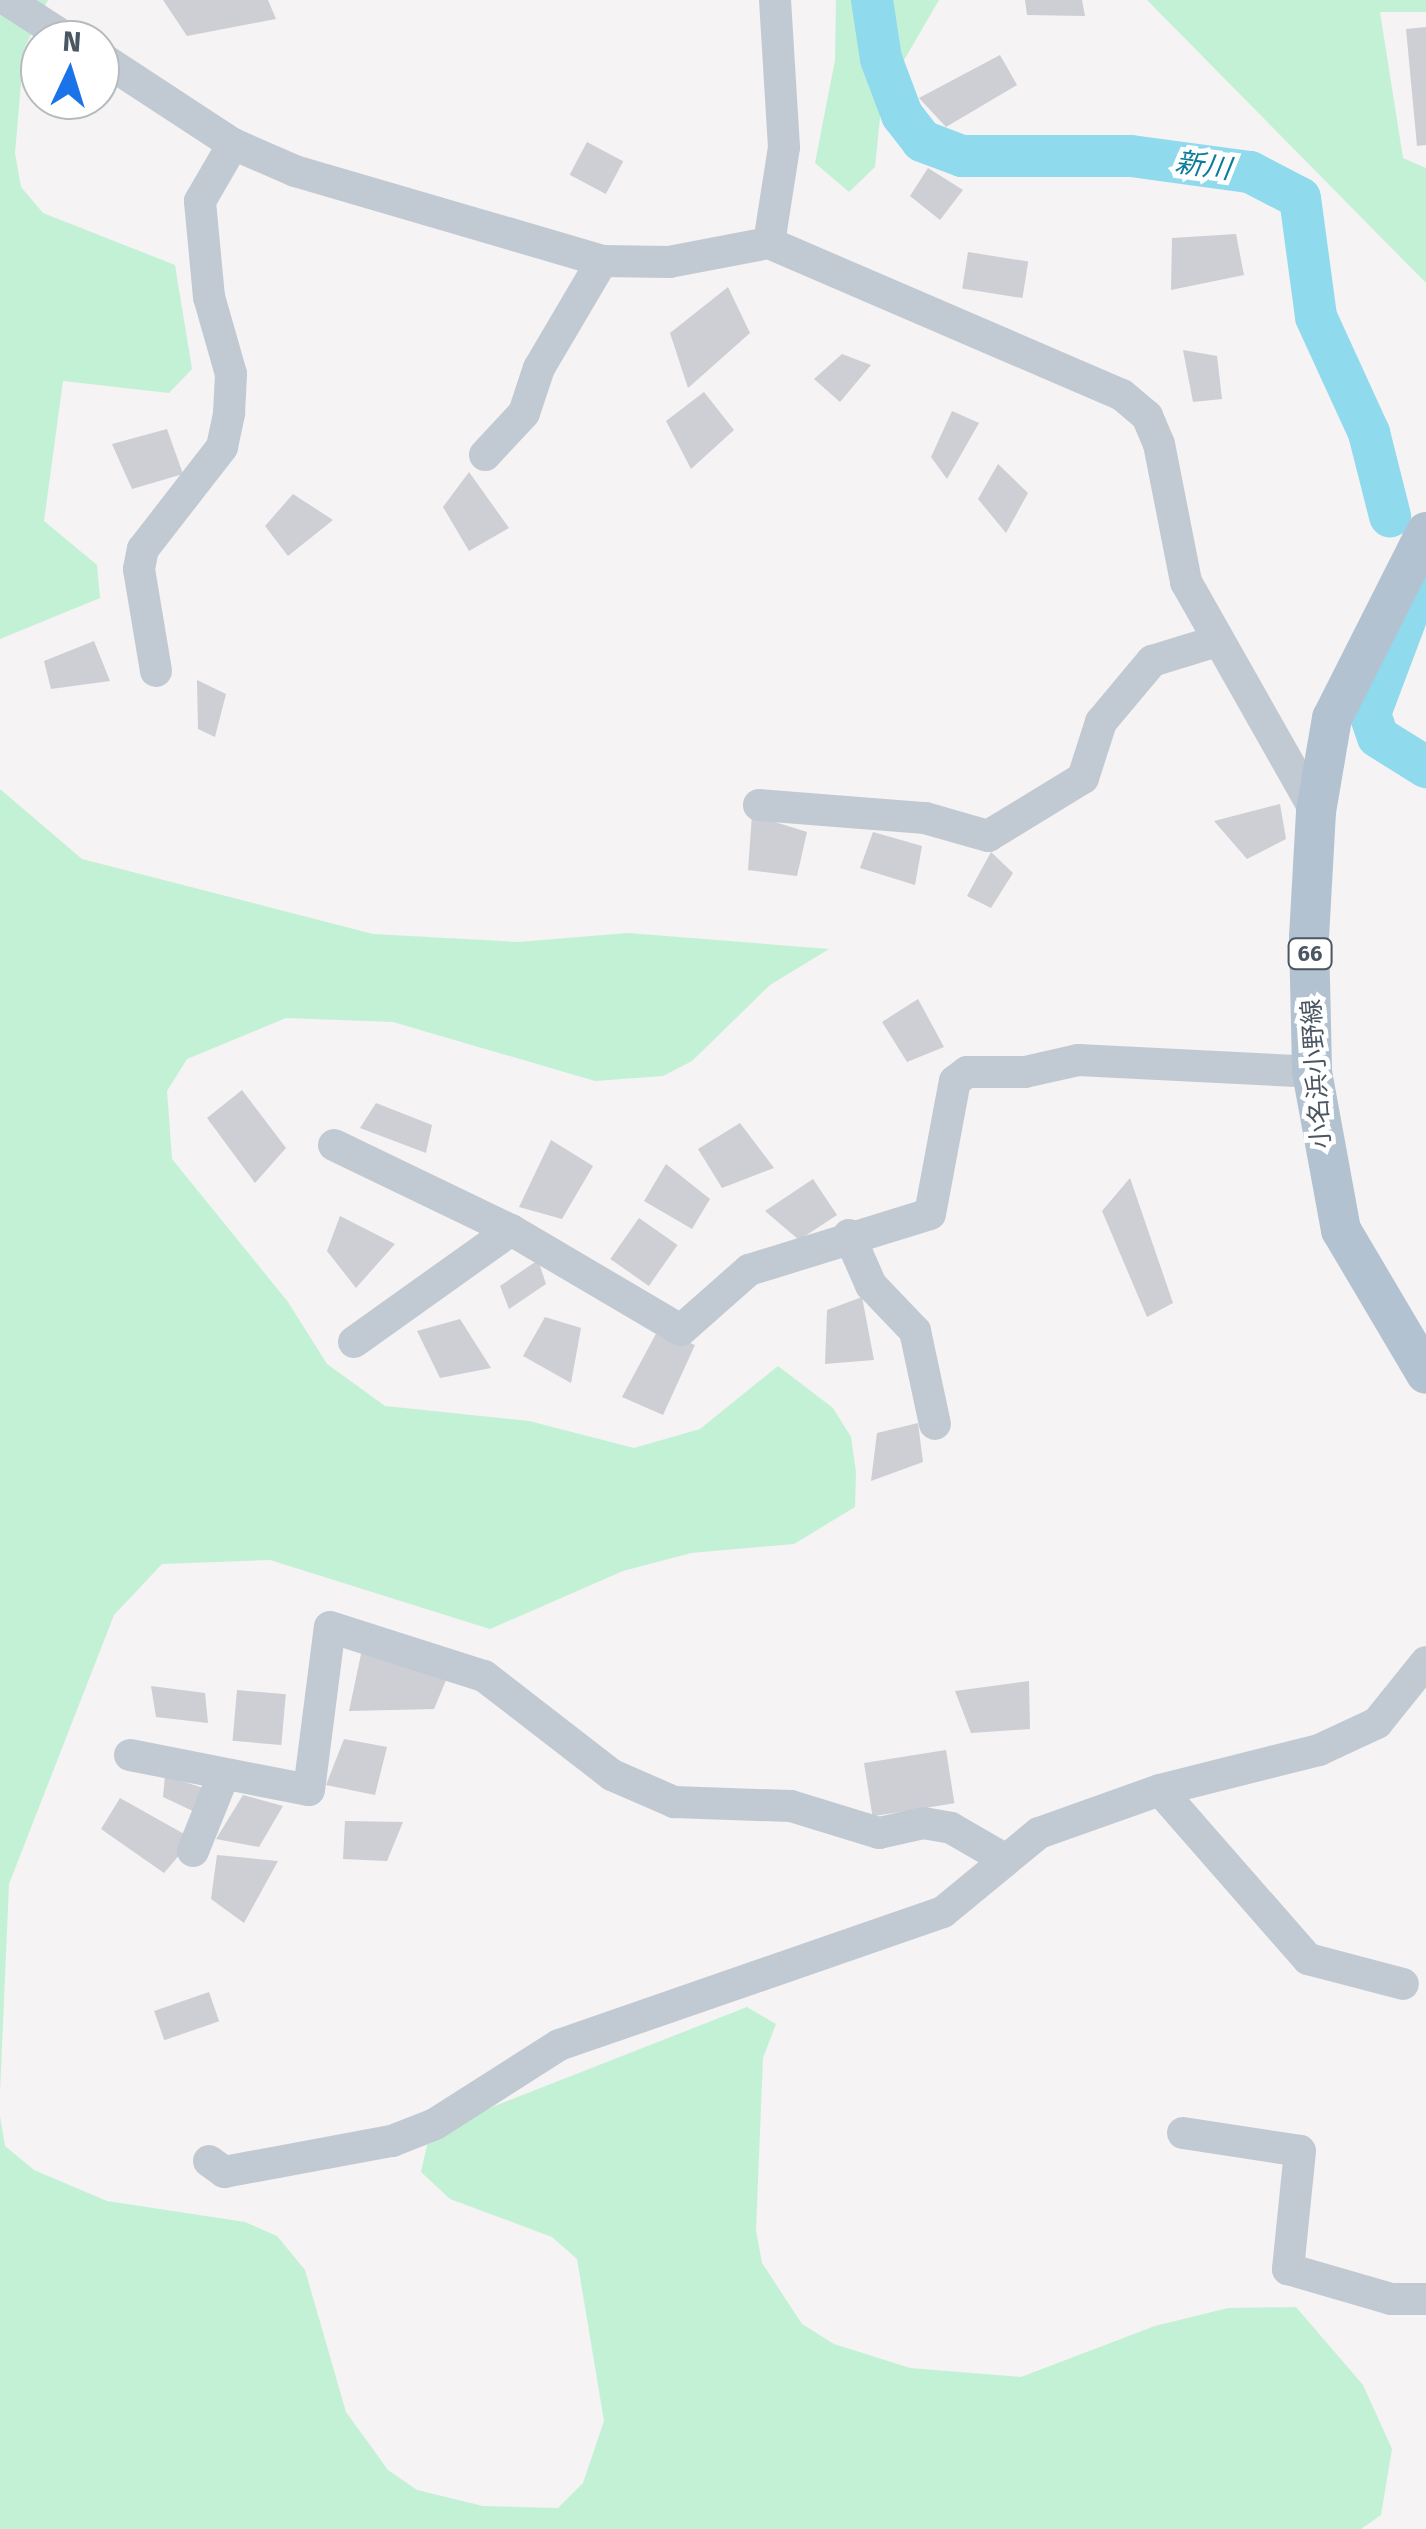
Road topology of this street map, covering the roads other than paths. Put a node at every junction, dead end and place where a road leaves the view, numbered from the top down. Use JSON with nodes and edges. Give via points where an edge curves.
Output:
{"nodes":[{"id":1,"x":6,"y":0,"type":"edge"},
{"id":2,"x":775,"y":0,"type":"edge"},
{"id":3,"x":38,"y":20,"type":"edge"},
{"id":4,"x":120,"y":71,"type":"edge"},
{"id":5,"x":233,"y":144,"type":"junction"},
{"id":6,"x":768,"y":244,"type":"junction"},
{"id":7,"x":602,"y":261,"type":"junction"},
{"id":8,"x":485,"y":456,"type":"dead end"},
{"id":9,"x":1419,"y":557,"type":"edge"},
{"id":10,"x":1218,"y":641,"type":"junction"},
{"id":11,"x":156,"y":671,"type":"dead end"},
{"id":12,"x":759,"y":804,"type":"dead end"},
{"id":13,"x":1316,"y":812,"type":"junction"},
{"id":14,"x":1312,"y":1072,"type":"junction"},
{"id":15,"x":334,"y":1145,"type":"dead end"},
{"id":16,"x":511,"y":1230,"type":"junction"},
{"id":17,"x":849,"y":1236,"type":"junction"},
{"id":18,"x":354,"y":1342,"type":"dead end"},
{"id":19,"x":1426,"y":1374,"type":"edge"},
{"id":20,"x":935,"y":1424,"type":"dead end"},
{"id":21,"x":1426,"y":1662,"type":"edge"},
{"id":22,"x":130,"y":1755,"type":"dead end"},
{"id":23,"x":224,"y":1774,"type":"junction"},
{"id":24,"x":1160,"y":1790,"type":"junction"},
{"id":25,"x":193,"y":1851,"type":"dead end"},
{"id":26,"x":1003,"y":1858,"type":"junction"},
{"id":27,"x":1403,"y":1984,"type":"dead end"},
{"id":28,"x":1183,"y":2134,"type":"dead end"},
{"id":29,"x":210,"y":2161,"type":"dead end"},
{"id":30,"x":1426,"y":2299,"type":"edge"}],
"edges":[{"from":1,"to":3,"type":"street"},
{"from":2,"to":6,"type":"street","via":[[784,148]]},
{"from":4,"to":5,"type":"street"},
{"from":5,"to":7,"type":"street","via":[[294,170]]},
{"from":5,"to":11,"type":"street","via":[[200,200],[209,297],[230,374],[229,413],[222,447],[144,548],[139,570]]},
{"from":6,"to":7,"type":"street","via":[[669,262]]},
{"from":6,"to":10,"type":"street","via":[[861,289],[1076,370],[1147,416],[1159,444],[1173,546]]},
{"from":7,"to":8,"type":"street","via":[[540,368],[524,414]]},
{"from":9,"to":13,"type":"main road","name":"小名浜小野線","number":"66","via":[[1332,718]]},
{"from":10,"to":12,"type":"street","via":[[1152,661],[1101,722],[1084,778],[988,836],[925,818]]},
{"from":10,"to":13,"type":"street"},
{"from":13,"to":14,"type":"main road","name":"小名浜小野線","number":"66"},
{"from":14,"to":17,"type":"street","via":[[1078,1060],[1026,1072],[967,1072],[956,1081],[930,1214]]},
{"from":14,"to":19,"type":"main road","name":"小名浜小野線","number":"66","via":[[1341,1230]]},
{"from":15,"to":16,"type":"street"},
{"from":16,"to":17,"type":"street","via":[[681,1330],[749,1270]]},
{"from":16,"to":18,"type":"street"},
{"from":17,"to":20,"type":"street","via":[[871,1285],[915,1331]]},
{"from":21,"to":24,"type":"street","via":[[1398,1701],[1363,1730],[1318,1750]]},
{"from":22,"to":23,"type":"street"},
{"from":23,"to":25,"type":"street"},
{"from":23,"to":26,"type":"street","via":[[309,1790],[330,1627],[475,1671],[612,1775],[674,1802],[792,1806],[879,1833],[937,1826]]},
{"from":24,"to":26,"type":"street","via":[[1039,1833]]},
{"from":24,"to":27,"type":"street","via":[[1308,1959]]},
{"from":26,"to":29,"type":"street","via":[[943,1912],[558,2045],[436,2124],[392,2141],[224,2172]]},
{"from":28,"to":30,"type":"street","via":[[1300,2151],[1288,2269],[1391,2298]]}]}
